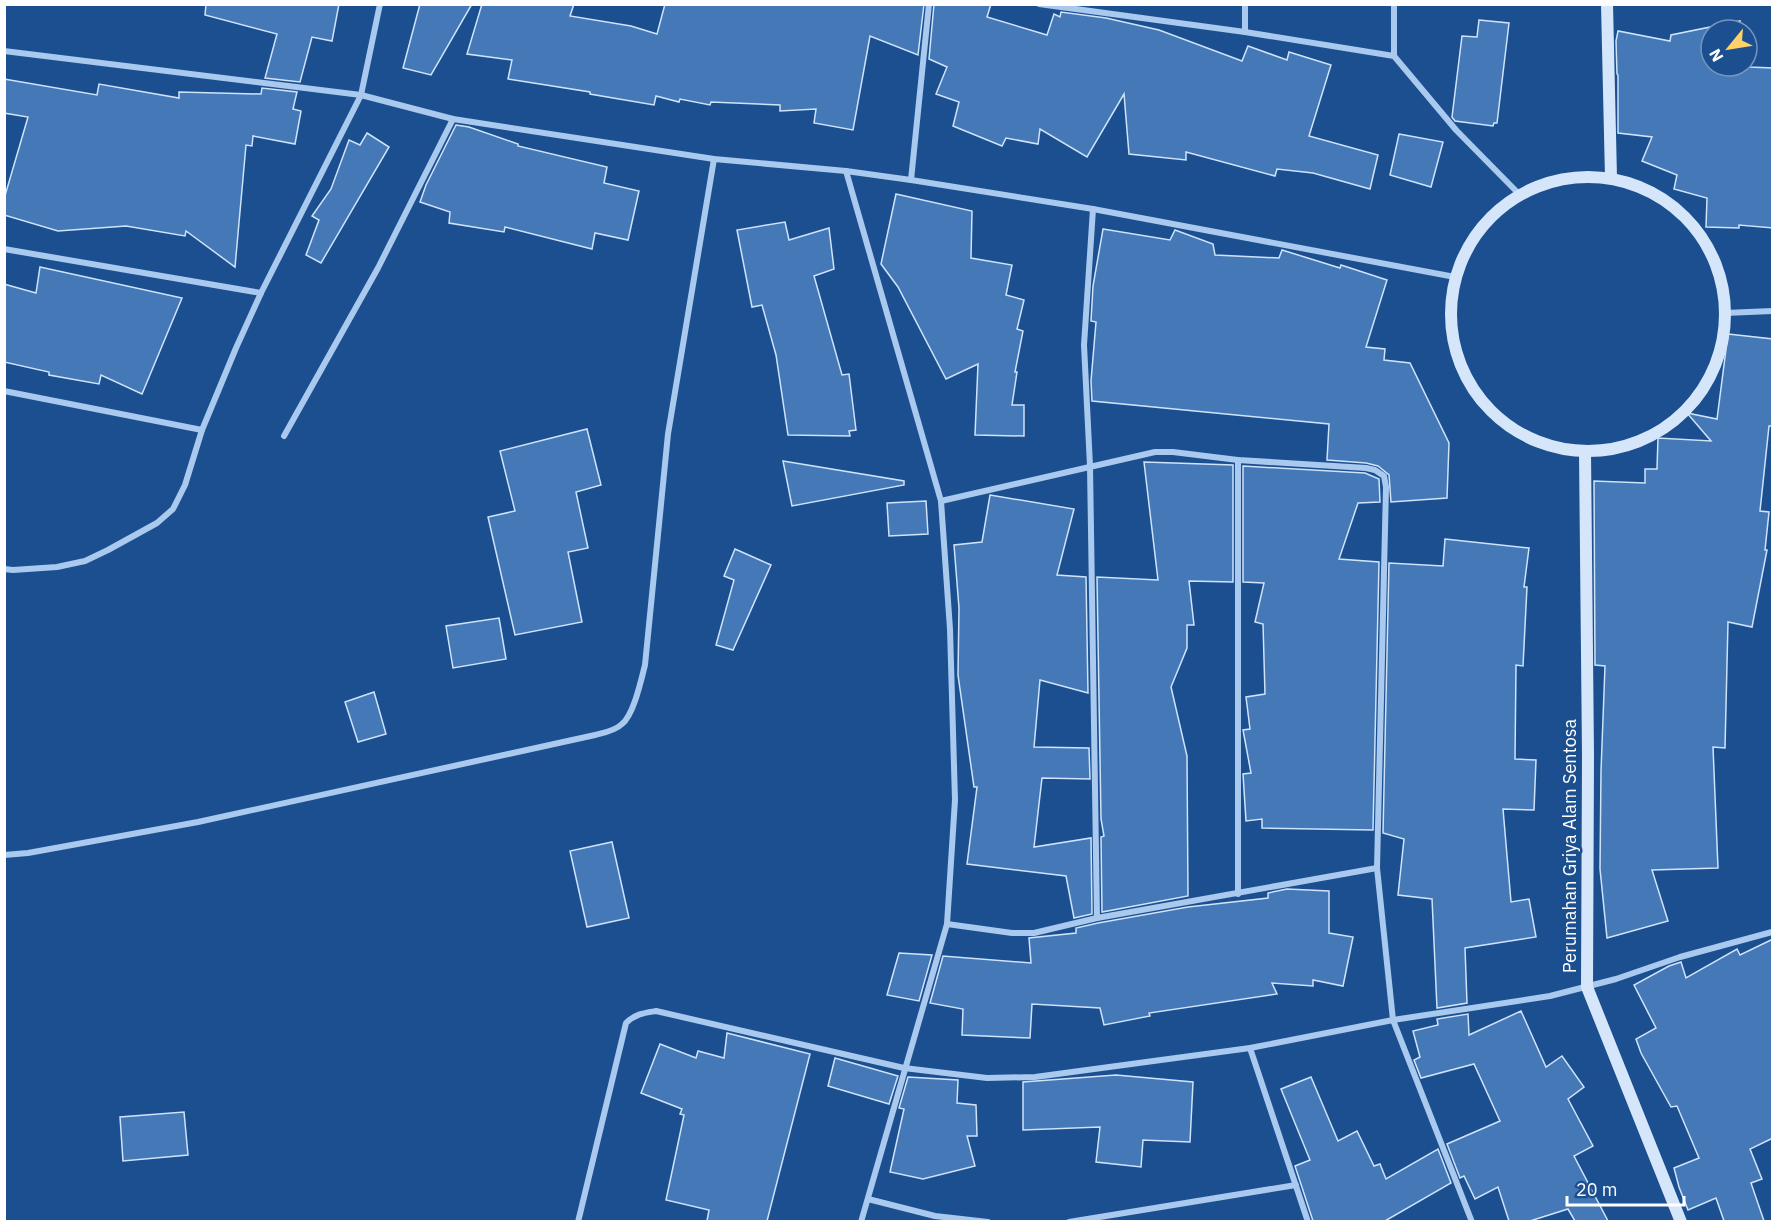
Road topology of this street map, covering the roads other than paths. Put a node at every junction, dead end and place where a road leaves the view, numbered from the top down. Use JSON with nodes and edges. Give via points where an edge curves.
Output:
{"nodes":[{"id":1,"x":380,"y":4,"type":"edge"},
{"id":2,"x":929,"y":4,"type":"edge"},
{"id":3,"x":1039,"y":4,"type":"edge"},
{"id":4,"x":1245,"y":4,"type":"edge"},
{"id":5,"x":1394,"y":4,"type":"edge"},
{"id":6,"x":1607,"y":4,"type":"edge"},
{"id":7,"x":1103,"y":8,"type":"edge"},
{"id":8,"x":1245,"y":32,"type":"junction"},
{"id":9,"x":4,"y":51,"type":"edge"},
{"id":10,"x":1394,"y":57,"type":"junction"},
{"id":11,"x":361,"y":95,"type":"junction"},
{"id":12,"x":453,"y":119,"type":"junction"},
{"id":13,"x":714,"y":159,"type":"junction"},
{"id":14,"x":846,"y":171,"type":"junction"},
{"id":15,"x":1611,"y":178,"type":"junction"},
{"id":16,"x":911,"y":180,"type":"junction"},
{"id":17,"x":1518,"y":194,"type":"junction"},
{"id":18,"x":1092,"y":209,"type":"junction"},
{"id":19,"x":4,"y":249,"type":"edge"},
{"id":20,"x":1455,"y":277,"type":"junction"},
{"id":21,"x":261,"y":293,"type":"junction"},
{"id":22,"x":1773,"y":311,"type":"edge"},
{"id":23,"x":1725,"y":313,"type":"junction"},
{"id":24,"x":4,"y":391,"type":"edge"},
{"id":25,"x":202,"y":430,"type":"junction"},
{"id":26,"x":284,"y":436,"type":"dead end"},
{"id":27,"x":1585,"y":452,"type":"junction"},
{"id":28,"x":1238,"y":460,"type":"junction"},
{"id":29,"x":1090,"y":466,"type":"junction"},
{"id":30,"x":941,"y":501,"type":"junction"},
{"id":31,"x":4,"y":569,"type":"edge"},
{"id":32,"x":4,"y":855,"type":"edge"},
{"id":33,"x":1377,"y":868,"type":"junction"},
{"id":34,"x":1238,"y":894,"type":"junction"},
{"id":35,"x":1097,"y":918,"type":"junction"},
{"id":36,"x":947,"y":924,"type":"junction"},
{"id":37,"x":1773,"y":932,"type":"edge"},
{"id":38,"x":1587,"y":987,"type":"junction"},
{"id":39,"x":1393,"y":1020,"type":"junction"},
{"id":40,"x":1250,"y":1048,"type":"junction"},
{"id":41,"x":904,"y":1068,"type":"junction"},
{"id":42,"x":1296,"y":1185,"type":"junction"},
{"id":43,"x":868,"y":1199,"type":"junction"},
{"id":44,"x":578,"y":1221,"type":"edge"},
{"id":45,"x":861,"y":1221,"type":"edge"},
{"id":46,"x":988,"y":1221,"type":"edge"},
{"id":47,"x":1070,"y":1221,"type":"edge"},
{"id":48,"x":1308,"y":1221,"type":"edge"},
{"id":49,"x":1472,"y":1221,"type":"edge"},
{"id":50,"x":1681,"y":1221,"type":"edge"}],
"edges":[{"from":1,"to":11,"type":"street"},
{"from":2,"to":16,"type":"street"},
{"from":3,"to":7,"type":"street"},
{"from":4,"to":8,"type":"street"},
{"from":5,"to":10,"type":"street"},
{"from":6,"to":15,"type":"street"},
{"from":7,"to":8,"type":"street"},
{"from":8,"to":10,"type":"street"},
{"from":9,"to":11,"type":"street"},
{"from":10,"to":17,"type":"street","via":[[1456,130]]},
{"from":11,"to":12,"type":"street"},
{"from":11,"to":21,"type":"street"},
{"from":12,"to":13,"type":"street"},
{"from":12,"to":26,"type":"street","via":[[378,268]]},
{"from":13,"to":14,"type":"street"},
{"from":13,"to":32,"type":"street","via":[[668,434],[645,665],[636,699],[623,724],[595,735],[198,822]]},
{"from":14,"to":16,"type":"street"},
{"from":14,"to":30,"type":"street"},
{"from":15,"to":17,"type":"street","via":[[1580,176],[1548,182]]},
{"from":15,"to":23,"type":"street","via":[[1642,187],[1670,203],[1692,225],[1710,251],[1721,281]]},
{"from":16,"to":18,"type":"street"},
{"from":17,"to":20,"type":"street","via":[[1490,216],[1469,244]]},
{"from":18,"to":20,"type":"street"},
{"from":18,"to":29,"type":"street","via":[[1084,345]]},
{"from":19,"to":21,"type":"street"},
{"from":20,"to":27,"type":"street","via":[[1451,318],[1458,359],[1478,396],[1508,425],[1545,444]]},
{"from":21,"to":25,"type":"street"},
{"from":22,"to":23,"type":"street"},
{"from":23,"to":27,"type":"street","via":[[1722,344],[1712,374],[1673,423],[1646,439],[1616,449]]},
{"from":24,"to":25,"type":"street"},
{"from":25,"to":31,"type":"street","via":[[185,485],[173,509],[157,523],[85,561],[57,567]]},
{"from":27,"to":38,"type":"street","name":"Perumahan Griya Alam Sentosa"},
{"from":28,"to":29,"type":"street","via":[[1155,452]]},
{"from":28,"to":33,"type":"street","via":[[1366,468],[1384,476]]},
{"from":28,"to":34,"type":"street"},
{"from":29,"to":30,"type":"street"},
{"from":29,"to":35,"type":"street"},
{"from":30,"to":36,"type":"street","via":[[950,629],[955,800]]},
{"from":33,"to":34,"type":"street"},
{"from":33,"to":39,"type":"street"},
{"from":34,"to":35,"type":"street"},
{"from":35,"to":36,"type":"street","via":[[1034,933]]},
{"from":36,"to":41,"type":"street"},
{"from":37,"to":38,"type":"street"},
{"from":38,"to":39,"type":"street"},
{"from":38,"to":50,"type":"street","name":"Perumahan Griya Alam Sentosa"},
{"from":39,"to":40,"type":"street"},
{"from":39,"to":49,"type":"street"},
{"from":40,"to":41,"type":"street","via":[[1035,1077],[987,1078]]},
{"from":40,"to":42,"type":"street"},
{"from":41,"to":43,"type":"street"},
{"from":41,"to":44,"type":"street","via":[[656,1011],[633,1016],[626,1023]]},
{"from":42,"to":47,"type":"street"},
{"from":42,"to":48,"type":"street"},
{"from":43,"to":45,"type":"street"},
{"from":43,"to":46,"type":"street","via":[[935,1216]]}]}
